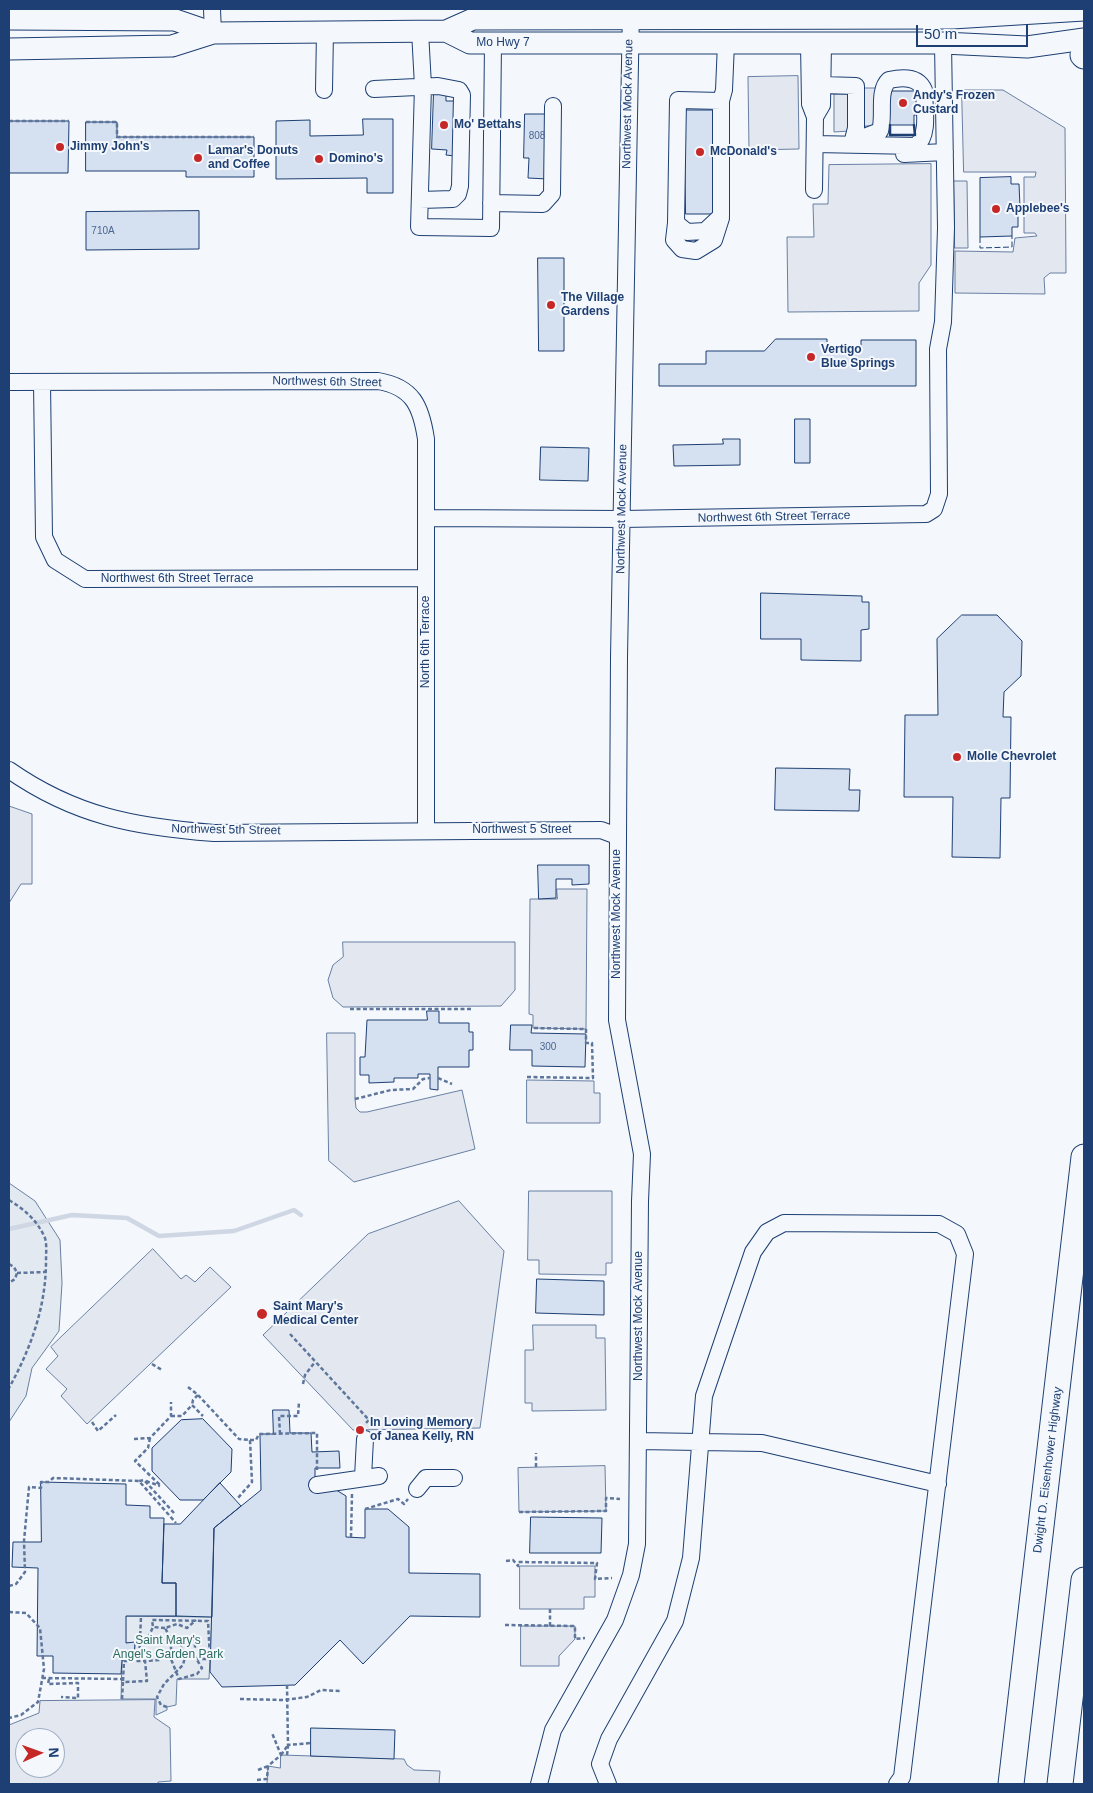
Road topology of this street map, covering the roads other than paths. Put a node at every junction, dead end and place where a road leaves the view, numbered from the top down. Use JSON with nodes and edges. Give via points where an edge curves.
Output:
{"nodes":[{"id":1,"x":212,"y":9,"type":"edge"},
{"id":2,"x":1084,"y":10,"type":"edge"},
{"id":3,"x":523,"y":13,"type":"edge"},
{"id":4,"x":727,"y":13,"type":"edge"},
{"id":5,"x":813,"y":13,"type":"edge"},
{"id":6,"x":869,"y":13,"type":"edge"},
{"id":7,"x":951,"y":13,"type":"edge"},
{"id":8,"x":630,"y":14,"type":"edge"},
{"id":9,"x":9,"y":19,"type":"edge"},
{"id":10,"x":446,"y":30,"type":"junction"},
{"id":11,"x":325,"y":31,"type":"junction"},
{"id":12,"x":420,"y":31,"type":"junction"},
{"id":13,"x":213,"y":33,"type":"junction"},
{"id":14,"x":493,"y":43,"type":"junction"},
{"id":15,"x":629,"y":43,"type":"junction"},
{"id":16,"x":726,"y":43,"type":"junction"},
{"id":17,"x":816,"y":43,"type":"junction"},
{"id":18,"x":944,"y":43,"type":"junction"},
{"id":19,"x":9,"y":49,"type":"edge"},
{"id":20,"x":1084,"y":51,"type":"edge"},
{"id":21,"x":423,"y":86,"type":"junction"},
{"id":22,"x":822,"y":86,"type":"junction"},
{"id":23,"x":324,"y":90,"type":"dead end"},
{"id":24,"x":374,"y":90,"type":"dead end"},
{"id":25,"x":720,"y":101,"type":"junction"},
{"id":26,"x":553,"y":106,"type":"dead end"},
{"id":27,"x":815,"y":117,"type":"junction"},
{"id":28,"x":859,"y":141,"type":"junction"},
{"id":29,"x":815,"y":144,"type":"junction"},
{"id":30,"x":944,"y":152,"type":"junction"},
{"id":31,"x":814,"y":190,"type":"dead end"},
{"id":32,"x":420,"y":200,"type":"junction"},
{"id":33,"x":491,"y":203,"type":"junction"},
{"id":34,"x":721,"y":216,"type":"junction"},
{"id":35,"x":676,"y":223,"type":"junction"},
{"id":36,"x":9,"y":382,"type":"edge"},
{"id":37,"x":42,"y":382,"type":"junction"},
{"id":38,"x":427,"y":518,"type":"junction"},
{"id":39,"x":622,"y":519,"type":"junction"},
{"id":40,"x":426,"y":578,"type":"junction"},
{"id":41,"x":9,"y":770,"type":"edge"},
{"id":42,"x":426,"y":831,"type":"junction"},
{"id":43,"x":617,"y":836,"type":"junction"},
{"id":44,"x":1084,"y":1156,"type":"edge"},
{"id":45,"x":365,"y":1432,"type":"road end"},
{"id":46,"x":638,"y":1441,"type":"junction"},
{"id":47,"x":699,"y":1442,"type":"junction"},
{"id":48,"x":454,"y":1478,"type":"dead end"},
{"id":49,"x":938,"y":1484,"type":"junction"},
{"id":50,"x":317,"y":1485,"type":"road end"},
{"id":51,"x":417,"y":1489,"type":"road end"},
{"id":52,"x":1084,"y":1580,"type":"edge"},
{"id":53,"x":539,"y":1784,"type":"edge"},
{"id":54,"x":608,"y":1784,"type":"edge"},
{"id":55,"x":897,"y":1784,"type":"edge"},
{"id":56,"x":1011,"y":1784,"type":"edge"},
{"id":57,"x":1060,"y":1784,"type":"edge"}],
"edges":[{"from":1,"to":13,"type":"street"},
{"from":2,"to":7,"type":"main road","name":"Mo Hwy 7"},
{"from":3,"to":8,"type":"main road","name":"Mo Hwy 7"},
{"from":3,"to":10,"type":"main road","name":"Mo Hwy 7","via":[[472,19]]},
{"from":4,"to":5,"type":"main road","name":"Mo Hwy 7"},
{"from":4,"to":8,"type":"main road","name":"Mo Hwy 7"},
{"from":5,"to":6,"type":"main road","name":"Mo Hwy 7"},
{"from":6,"to":7,"type":"main road","name":"Mo Hwy 7"},
{"from":8,"to":15,"type":"street","name":"Northwest Mock Avenue"},
{"from":9,"to":13,"type":"main road","via":[[176,20]]},
{"from":10,"to":12,"type":"main road"},
{"from":10,"to":14,"type":"main road","name":"Mo Hwy 7","via":[[470,44]]},
{"from":11,"to":12,"type":"main road"},
{"from":11,"to":13,"type":"main road"},
{"from":11,"to":23,"type":"street"},
{"from":12,"to":21,"type":"street"},
{"from":13,"to":19,"type":"main road","via":[[172,46]]},
{"from":14,"to":15,"type":"main road","name":"Mo Hwy 7"},
{"from":14,"to":33,"type":"street"},
{"from":15,"to":16,"type":"main road","name":"Mo Hwy 7"},
{"from":15,"to":39,"type":"street","name":"Northwest Mock Avenue"},
{"from":16,"to":17,"type":"main road","name":"Mo Hwy 7"},
{"from":16,"to":25,"type":"street","via":[[724,90]]},
{"from":17,"to":18,"type":"main road","name":"Mo Hwy 7"},
{"from":17,"to":22,"type":"street"},
{"from":17,"to":27,"type":"street","via":[[810,104]]},
{"from":18,"to":20,"type":"main road","name":"Mo Hwy 7"},
{"from":18,"to":30,"type":"street"},
{"from":21,"to":24,"type":"street"},
{"from":21,"to":32,"type":"street"},
{"from":21,"to":32,"type":"street","via":[[451,88],[459,90],[462,95],[460,186],[453,199]]},
{"from":22,"to":27,"type":"street","via":[[822,105]]},
{"from":22,"to":28,"type":"street","via":[[856,86]]},
{"from":25,"to":34,"type":"street"},
{"from":25,"to":35,"type":"street","via":[[678,100]]},
{"from":26,"to":33,"type":"street","via":[[552,194],[543,204]]},
{"from":27,"to":29,"type":"street"},
{"from":28,"to":28,"type":"street","via":[[919,144],[924,132],[924,90],[919,82],[908,78],[886,83],[880,131]]},
{"from":28,"to":29,"type":"street"},
{"from":28,"to":30,"type":"street","via":[[866,154]]},
{"from":29,"to":31,"type":"street"},
{"from":30,"to":39,"type":"street","name":"Northwest 6th Street Terrace","via":[[944,322],[938,349],[939,494],[934,509],[926,514]]},
{"from":32,"to":33,"type":"street","via":[[419,227],[491,228]]},
{"from":34,"to":35,"type":"street","via":[[705,232],[687,232]]},
{"from":34,"to":35,"type":"street","via":[[714,240],[696,251],[671,245]]},
{"from":36,"to":37,"type":"street","name":"Northwest 6th Street"},
{"from":37,"to":38,"type":"street","name":"Northwest 6th Street","via":[[378,381],[395,384],[410,395],[422,412],[426,439]]},
{"from":37,"to":40,"type":"street","name":"Northwest 6th Street Terrace","via":[[44,537],[55,560],[85,579]]},
{"from":38,"to":39,"type":"street"},
{"from":38,"to":40,"type":"street","name":"North 6th Terrace"},
{"from":39,"to":43,"type":"street","name":"Northwest Mock Avenue"},
{"from":40,"to":42,"type":"street","name":"North 6th Terrace"},
{"from":41,"to":42,"type":"street","name":"Northwest 5th Street","via":[[36,789],[89,812],[123,823],[166,830],[214,833]]},
{"from":42,"to":43,"type":"street","name":"Northwest 5 Street","via":[[601,830]]},
{"from":43,"to":46,"type":"street","name":"Northwest Mock Avenue","via":[[616,1020],[642,1154]]},
{"from":44,"to":56,"type":"highway","name":"Dwight D. Eisenhower Highway"},
{"from":45,"to":50,"type":"street","via":[[364,1480]]},
{"from":46,"to":47,"type":"street"},
{"from":46,"to":53,"type":"street","name":"Northwest Mock Avenue","via":[[637,1544],[631,1575],[615,1620],[553,1730]]},
{"from":47,"to":49,"type":"street","via":[[762,1443]]},
{"from":47,"to":49,"type":"street","via":[[704,1396],[753,1252],[768,1232],[784,1223],[939,1224],[957,1234],[965,1254]]},
{"from":47,"to":54,"type":"street","via":[[691,1558],[675,1621],[608,1739],[600,1764]]},
{"from":48,"to":51,"type":"street","via":[[426,1478]]},
{"from":49,"to":55,"type":"street","via":[[902,1777]]},
{"from":52,"to":57,"type":"highway"}]}
